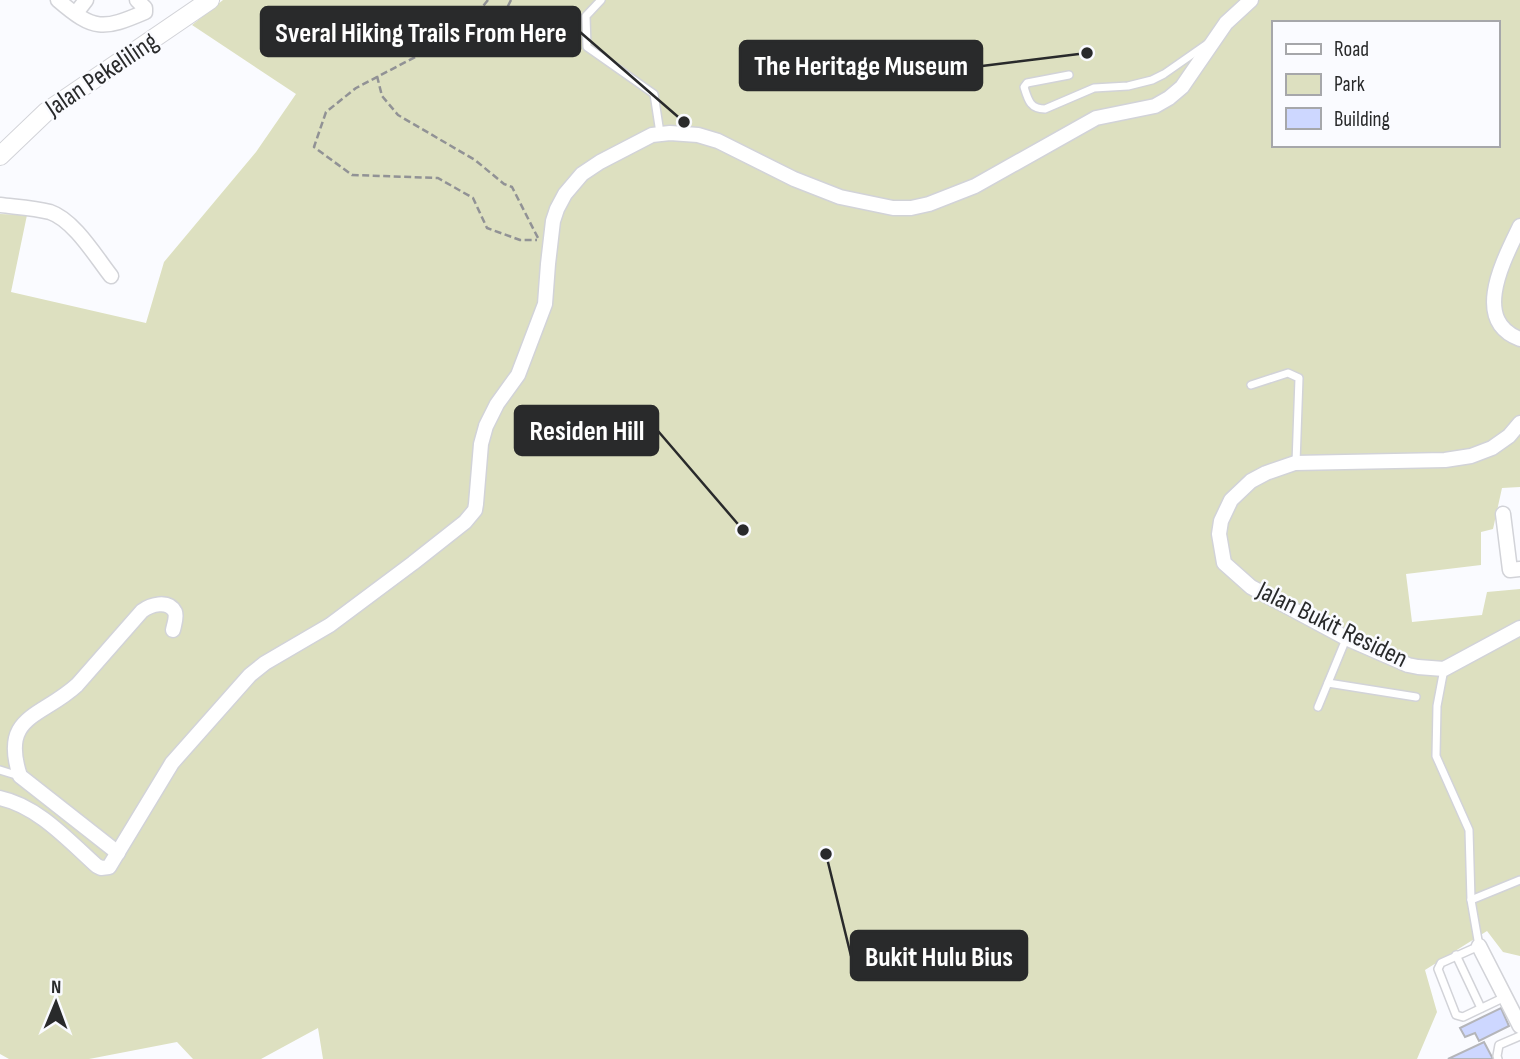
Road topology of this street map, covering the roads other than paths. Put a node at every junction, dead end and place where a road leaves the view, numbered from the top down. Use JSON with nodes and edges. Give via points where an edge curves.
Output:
{"nodes":[{"id":1,"x":58,"y":0,"type":"edge"},
{"id":2,"x":86,"y":0,"type":"edge"},
{"id":3,"x":137,"y":0,"type":"edge"},
{"id":4,"x":601,"y":0,"type":"edge"},
{"id":5,"x":1251,"y":0,"type":"edge"},
{"id":6,"x":207,"y":1,"type":"edge"},
{"id":7,"x":76,"y":13,"type":"junction"},
{"id":8,"x":1212,"y":41,"type":"junction"},
{"id":9,"x":1069,"y":75,"type":"dead end"},
{"id":10,"x":660,"y":133,"type":"junction"},
{"id":11,"x":0,"y":156,"type":"edge"},
{"id":12,"x":0,"y":205,"type":"edge"},
{"id":13,"x":1520,"y":226,"type":"edge"},
{"id":14,"x":111,"y":276,"type":"dead end"},
{"id":15,"x":1520,"y":339,"type":"edge"},
{"id":16,"x":1251,"y":385,"type":"dead end"},
{"id":17,"x":1520,"y":424,"type":"edge"},
{"id":18,"x":1296,"y":463,"type":"junction"},
{"id":19,"x":1503,"y":514,"type":"dead end"},
{"id":20,"x":1520,"y":569,"type":"edge"},
{"id":21,"x":1520,"y":628,"type":"edge"},
{"id":22,"x":173,"y":630,"type":"dead end"},
{"id":23,"x":1346,"y":638,"type":"junction"},
{"id":24,"x":1444,"y":669,"type":"junction"},
{"id":25,"x":1328,"y":683,"type":"junction"},
{"id":26,"x":1416,"y":697,"type":"dead end"},
{"id":27,"x":1318,"y":707,"type":"dead end"},
{"id":28,"x":0,"y":770,"type":"edge"},
{"id":29,"x":20,"y":776,"type":"junction"},
{"id":30,"x":0,"y":798,"type":"edge"},
{"id":31,"x":118,"y":853,"type":"junction"},
{"id":32,"x":1520,"y":880,"type":"edge"},
{"id":33,"x":1471,"y":900,"type":"junction"},
{"id":34,"x":1479,"y":946,"type":"junction"},
{"id":35,"x":1456,"y":955,"type":"junction"},
{"id":36,"x":1506,"y":997,"type":"junction"},
{"id":37,"x":1481,"y":1008,"type":"junction"},
{"id":38,"x":1520,"y":1026,"type":"edge"},
{"id":39,"x":1520,"y":1036,"type":"edge"},
{"id":40,"x":1498,"y":1059,"type":"edge"}],
"edges":[{"from":1,"to":7,"type":"street"},
{"from":2,"to":7,"type":"street"},
{"from":3,"to":7,"type":"street","via":[[145,12],[116,25],[94,25]]},
{"from":4,"to":10,"type":"lane","via":[[586,16],[587,47],[654,94]]},
{"from":5,"to":8,"type":"street"},
{"from":6,"to":11,"type":"street","name":"Jalan Pekeliling","via":[[46,112]]},
{"from":8,"to":9,"type":"lane","via":[[1145,82],[1094,88],[1045,109],[1029,103],[1027,83]]},
{"from":8,"to":10,"type":"street","via":[[1182,87],[1155,106],[1096,118],[975,186],[911,208],[880,207],[840,197],[707,137]]},
{"from":10,"to":31,"type":"street","via":[[582,174],[557,209],[545,304],[518,375],[494,409],[482,437],[475,510],[434,547],[330,625],[250,675],[172,763]]},
{"from":12,"to":14,"type":"street","via":[[59,216]]},
{"from":13,"to":15,"type":"street","via":[[1503,261],[1493,301],[1502,326]]},
{"from":16,"to":18,"type":"lane","via":[[1289,373],[1299,378]]},
{"from":17,"to":18,"type":"street","name":"Jalan Bukit Residen","via":[[1492,448],[1471,456]]},
{"from":18,"to":23,"type":"street","name":"Jalan Bukit Residen","via":[[1251,481],[1231,500],[1221,521],[1220,549],[1224,563],[1251,587]]},
{"from":19,"to":20,"type":"street","via":[[1510,570]]},
{"from":21,"to":24,"type":"street","name":"Jalan Bukit Residen"},
{"from":22,"to":29,"type":"street","via":[[176,617],[172,610],[164,605],[148,606],[67,695],[19,723],[10,748]]},
{"from":23,"to":24,"type":"street","name":"Jalan Bukit Residen","via":[[1408,665]]},
{"from":23,"to":25,"type":"lane"},
{"from":24,"to":33,"type":"lane","via":[[1437,706],[1436,756],[1469,830]]},
{"from":25,"to":26,"type":"lane"},
{"from":25,"to":27,"type":"lane"},
{"from":28,"to":29,"type":"lane"},
{"from":29,"to":31,"type":"street"},
{"from":30,"to":31,"type":"street","via":[[36,814],[101,869]]},
{"from":32,"to":33,"type":"lane"},
{"from":33,"to":34,"type":"lane"},
{"from":34,"to":35,"type":"lane"},
{"from":34,"to":36,"type":"street"},
{"from":35,"to":37,"type":"lane"},
{"from":35,"to":37,"type":"lane","via":[[1441,962],[1438,969],[1456,1015],[1463,1017]]},
{"from":36,"to":37,"type":"lane"},
{"from":36,"to":38,"type":"street"},
{"from":39,"to":40,"type":"lane","via":[[1499,1045]]}]}
